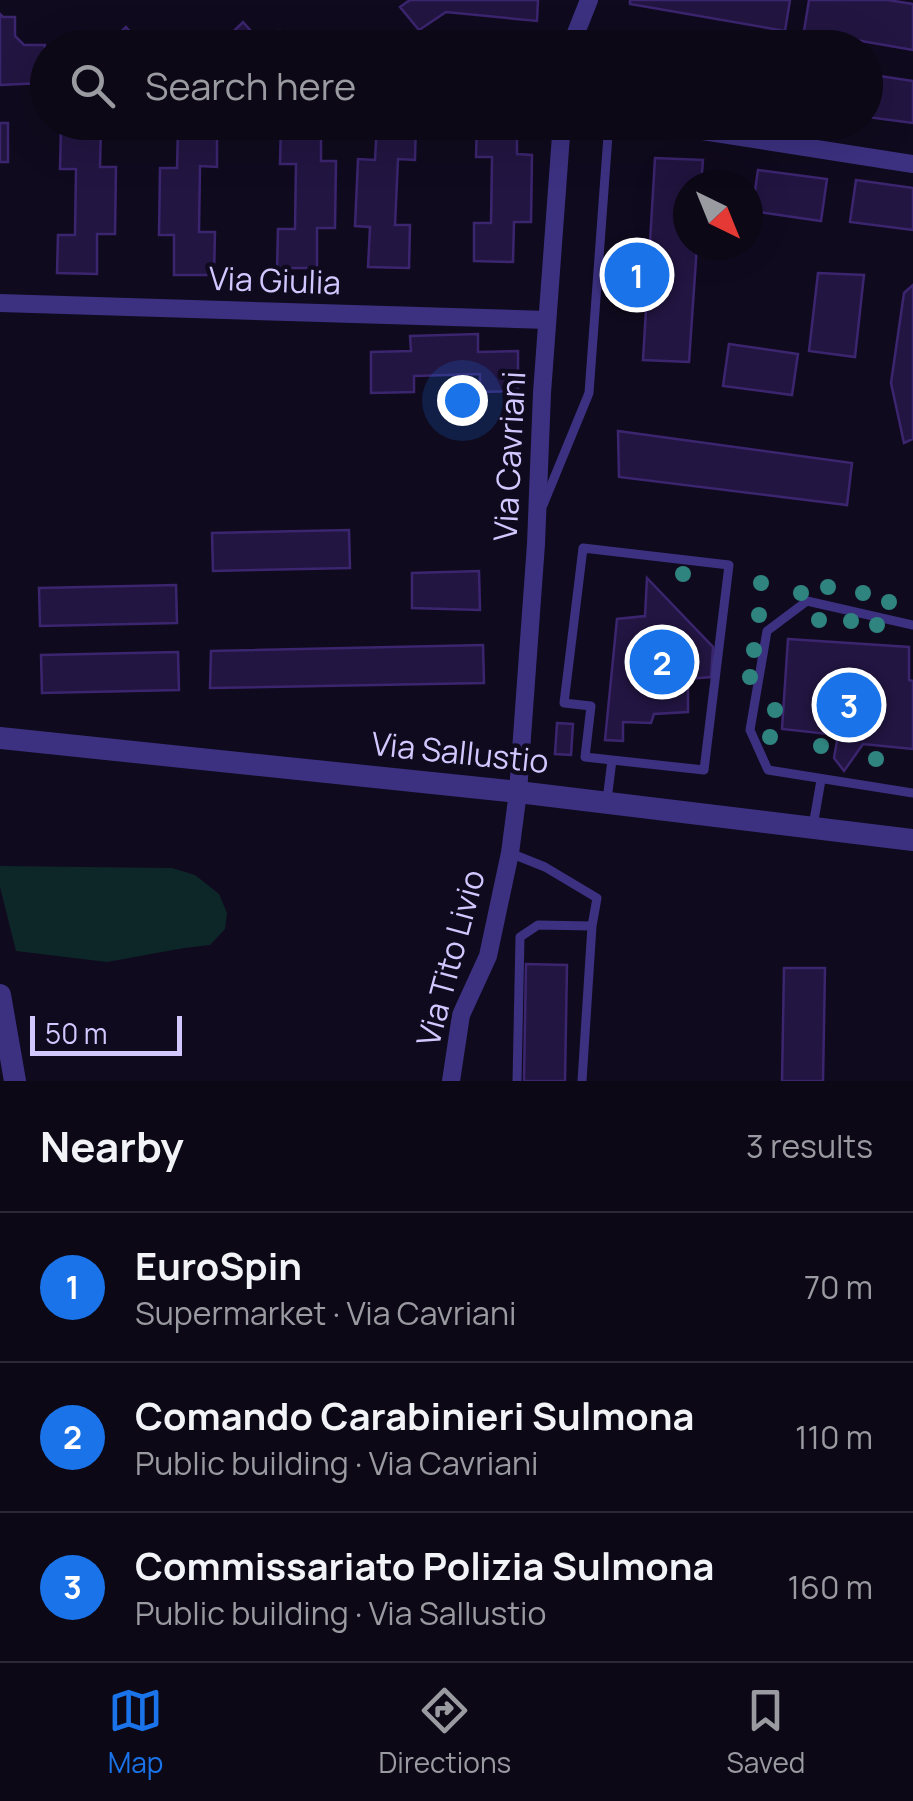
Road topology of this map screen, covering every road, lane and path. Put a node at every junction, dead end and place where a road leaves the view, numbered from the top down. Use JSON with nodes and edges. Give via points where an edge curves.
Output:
{"nodes":[{"id":1,"x":588,"y":0,"type":"edge"},
{"id":2,"x":577,"y":30,"type":"edge"},
{"id":3,"x":561,"y":140,"type":"edge"},
{"id":4,"x":608,"y":140,"type":"edge"},
{"id":5,"x":760,"y":140,"type":"edge"},
{"id":6,"x":913,"y":164,"type":"edge"},
{"id":7,"x":0,"y":303,"type":"edge"},
{"id":8,"x":547,"y":320,"type":"junction"},
{"id":9,"x":538,"y":517,"type":"junction"},
{"id":10,"x":913,"y":625,"type":"edge"},
{"id":11,"x":0,"y":738,"type":"edge"},
{"id":12,"x":612,"y":760,"type":"junction"},
{"id":13,"x":820,"y":780,"type":"junction"},
{"id":14,"x":518,"y":792,"type":"junction"},
{"id":15,"x":913,"y":793,"type":"edge"},
{"id":16,"x":606,"y":802,"type":"junction"},
{"id":17,"x":813,"y":828,"type":"junction"},
{"id":18,"x":913,"y":840,"type":"edge"},
{"id":19,"x":510,"y":853,"type":"junction"},
{"id":20,"x":592,"y":926,"type":"junction"},
{"id":21,"x":0,"y":994,"type":"edge"},
{"id":22,"x":15,"y":1081,"type":"edge"},
{"id":23,"x":451,"y":1081,"type":"edge"},
{"id":24,"x":517,"y":1081,"type":"edge"},
{"id":25,"x":582,"y":1081,"type":"edge"}],
"edges":[{"from":1,"to":2,"type":"street"},
{"from":3,"to":8,"type":"street","name":"Via Cavriani"},
{"from":4,"to":9,"type":"lane","via":[[589,392]]},
{"from":5,"to":6,"type":"street"},
{"from":7,"to":8,"type":"street","name":"Via Giulia"},
{"from":8,"to":9,"type":"street","name":"Via Cavriani"},
{"from":9,"to":14,"type":"street","name":"Via Cavriani"},
{"from":10,"to":13,"type":"lane","via":[[807,602],[767,631],[750,730],[768,770]]},
{"from":11,"to":14,"type":"street","name":"Via Sallustio"},
{"from":12,"to":12,"type":"lane","via":[[704,770],[729,565],[583,548],[564,703],[591,706],[585,757]]},
{"from":12,"to":16,"type":"lane"},
{"from":13,"to":15,"type":"lane"},
{"from":13,"to":17,"type":"lane"},
{"from":14,"to":16,"type":"street","name":"Via Sallustio"},
{"from":14,"to":19,"type":"street","name":"Via Tito Livio"},
{"from":16,"to":17,"type":"street","name":"Via Sallustio"},
{"from":17,"to":18,"type":"street","name":"Via Sallustio"},
{"from":19,"to":20,"type":"lane","via":[[597,898]]},
{"from":19,"to":23,"type":"street","name":"Via Tito Livio","via":[[488,956],[461,1016]]},
{"from":20,"to":24,"type":"lane","via":[[538,925],[520,937]]},
{"from":20,"to":25,"type":"lane"},
{"from":21,"to":22,"type":"street"}]}
